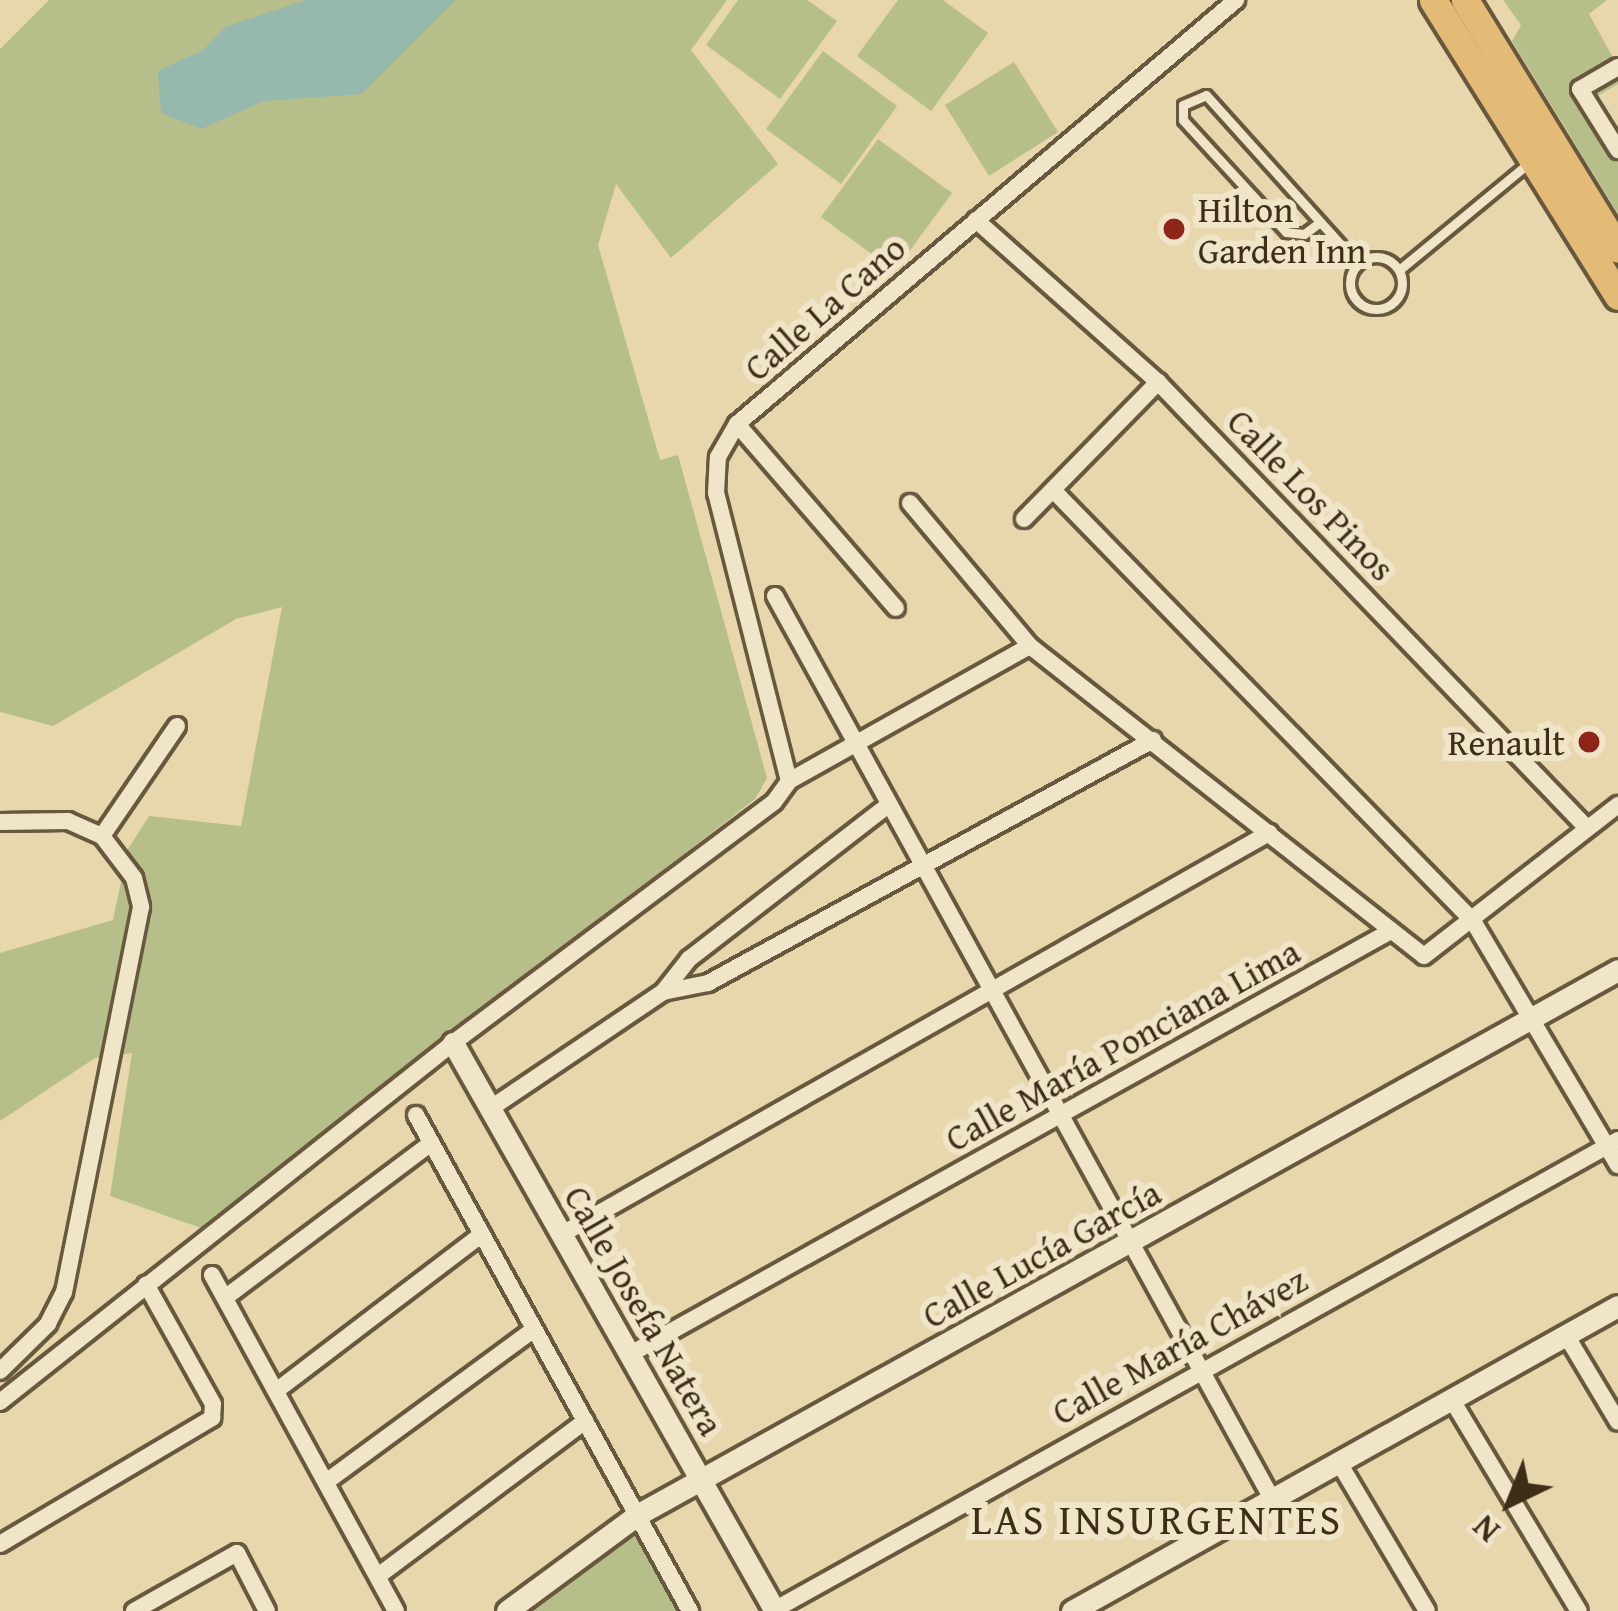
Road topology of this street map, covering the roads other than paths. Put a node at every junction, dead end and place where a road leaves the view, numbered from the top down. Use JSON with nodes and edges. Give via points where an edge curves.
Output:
{"nodes":[{"id":1,"x":1236,"y":0,"type":"edge"},
{"id":2,"x":1433,"y":0,"type":"edge"},
{"id":3,"x":1466,"y":0,"type":"edge"},
{"id":4,"x":1618,"y":67,"type":"edge"},
{"id":5,"x":1618,"y":150,"type":"edge"},
{"id":6,"x":1533,"y":160,"type":"junction"},
{"id":7,"x":976,"y":220,"type":"junction"},
{"id":8,"x":1320,"y":223,"type":"junction"},
{"id":9,"x":1618,"y":249,"type":"edge"},
{"id":10,"x":1358,"y":264,"type":"junction"},
{"id":11,"x":1399,"y":270,"type":"junction"},
{"id":12,"x":1618,"y":296,"type":"edge"},
{"id":13,"x":1158,"y":382,"type":"junction"},
{"id":14,"x":737,"y":424,"type":"junction"},
{"id":15,"x":1053,"y":490,"type":"junction"},
{"id":16,"x":910,"y":503,"type":"dead end"},
{"id":17,"x":1024,"y":519,"type":"dead end"},
{"id":18,"x":775,"y":596,"type":"dead end"},
{"id":19,"x":896,"y":608,"type":"dead end"},
{"id":20,"x":1030,"y":646,"type":"junction"},
{"id":21,"x":176,"y":726,"type":"dead end"},
{"id":22,"x":1153,"y":740,"type":"junction"},
{"id":23,"x":855,"y":741,"type":"junction"},
{"id":24,"x":789,"y":781,"type":"junction"},
{"id":25,"x":888,"y":806,"type":"junction"},
{"id":26,"x":1618,"y":806,"type":"edge"},
{"id":27,"x":0,"y":821,"type":"edge"},
{"id":28,"x":1587,"y":828,"type":"junction"},
{"id":29,"x":1269,"y":833,"type":"junction"},
{"id":30,"x":102,"y":836,"type":"junction"},
{"id":31,"x":919,"y":862,"type":"junction"},
{"id":32,"x":1473,"y":921,"type":"junction"},
{"id":33,"x":1389,"y":932,"type":"junction"},
{"id":34,"x":1618,"y":970,"type":"edge"},
{"id":35,"x":993,"y":991,"type":"junction"},
{"id":36,"x":663,"y":992,"type":"junction"},
{"id":37,"x":1531,"y":1019,"type":"junction"},
{"id":38,"x":453,"y":1043,"type":"junction"},
{"id":39,"x":490,"y":1108,"type":"junction"},
{"id":40,"x":416,"y":1115,"type":"dead end"},
{"id":41,"x":1061,"y":1117,"type":"junction"},
{"id":42,"x":431,"y":1143,"type":"junction"},
{"id":43,"x":1612,"y":1143,"type":"edge"},
{"id":44,"x":1618,"y":1165,"type":"edge"},
{"id":45,"x":564,"y":1233,"type":"junction"},
{"id":46,"x":482,"y":1234,"type":"junction"},
{"id":47,"x":1130,"y":1241,"type":"junction"},
{"id":48,"x":212,"y":1275,"type":"dead end"},
{"id":49,"x":146,"y":1284,"type":"junction"},
{"id":50,"x":226,"y":1298,"type":"junction"},
{"id":51,"x":1618,"y":1306,"type":"edge"},
{"id":52,"x":534,"y":1329,"type":"junction"},
{"id":53,"x":1566,"y":1335,"type":"junction"},
{"id":54,"x":634,"y":1352,"type":"junction"},
{"id":55,"x":1200,"y":1370,"type":"junction"},
{"id":56,"x":0,"y":1371,"type":"edge"},
{"id":57,"x":276,"y":1391,"type":"junction"},
{"id":58,"x":1452,"y":1400,"type":"junction"},
{"id":59,"x":0,"y":1402,"type":"edge"},
{"id":60,"x":585,"y":1421,"type":"junction"},
{"id":61,"x":1618,"y":1422,"type":"edge"},
{"id":62,"x":1338,"y":1461,"type":"junction"},
{"id":63,"x":704,"y":1480,"type":"junction"},
{"id":64,"x":326,"y":1482,"type":"junction"},
{"id":65,"x":1271,"y":1497,"type":"junction"},
{"id":66,"x":637,"y":1515,"type":"junction"},
{"id":67,"x":0,"y":1544,"type":"edge"},
{"id":68,"x":378,"y":1576,"type":"junction"},
{"id":69,"x":1083,"y":1608,"type":"edge"},
{"id":70,"x":134,"y":1611,"type":"edge"},
{"id":71,"x":267,"y":1611,"type":"edge"},
{"id":72,"x":396,"y":1611,"type":"edge"},
{"id":73,"x":507,"y":1611,"type":"edge"},
{"id":74,"x":690,"y":1611,"type":"edge"},
{"id":75,"x":774,"y":1611,"type":"edge"},
{"id":76,"x":1427,"y":1611,"type":"edge"},
{"id":77,"x":1579,"y":1611,"type":"edge"}],
"edges":[{"from":1,"to":7,"type":"street","name":"Calle La Cano"},
{"from":2,"to":6,"type":"main road"},
{"from":3,"to":9,"type":"main road"},
{"from":4,"to":5,"type":"street","via":[[1580,88]]},
{"from":6,"to":11,"type":"lane"},
{"from":6,"to":12,"type":"main road"},
{"from":7,"to":13,"type":"street","name":"Calle Los Pinos"},
{"from":7,"to":14,"type":"street","name":"Calle La Cano"},
{"from":8,"to":8,"type":"lane","via":[[1206,95],[1183,105],[1183,120],[1286,232],[1304,234]]},
{"from":8,"to":10,"type":"lane"},
{"from":10,"to":11,"type":"lane","via":[[1384,258]]},
{"from":10,"to":11,"type":"lane","via":[[1350,287],[1370,309],[1394,302]]},
{"from":13,"to":15,"type":"street"},
{"from":13,"to":28,"type":"street","name":"Calle Los Pinos"},
{"from":14,"to":19,"type":"street"},
{"from":14,"to":24,"type":"street","name":"Calle La Cano","via":[[718,457],[716,493]]},
{"from":15,"to":17,"type":"street"},
{"from":15,"to":32,"type":"street"},
{"from":16,"to":20,"type":"street"},
{"from":18,"to":23,"type":"street"},
{"from":20,"to":22,"type":"street"},
{"from":20,"to":23,"type":"street"},
{"from":21,"to":30,"type":"street"},
{"from":22,"to":29,"type":"street"},
{"from":22,"to":31,"type":"street"},
{"from":23,"to":24,"type":"street"},
{"from":23,"to":25,"type":"street"},
{"from":24,"to":38,"type":"street","via":[[774,802]]},
{"from":25,"to":31,"type":"street"},
{"from":25,"to":36,"type":"street","via":[[689,959]]},
{"from":26,"to":28,"type":"street"},
{"from":27,"to":30,"type":"street","via":[[68,821]]},
{"from":28,"to":32,"type":"street"},
{"from":29,"to":33,"type":"street"},
{"from":29,"to":35,"type":"street"},
{"from":30,"to":56,"type":"street","via":[[134,878],[139,937],[64,1292],[48,1324]]},
{"from":31,"to":35,"type":"street"},
{"from":31,"to":36,"type":"street","via":[[709,983]]},
{"from":32,"to":33,"type":"street","via":[[1424,956]]},
{"from":32,"to":37,"type":"street"},
{"from":33,"to":41,"type":"street","name":"Calle María Ponciana Lima"},
{"from":34,"to":37,"type":"street","name":"Calle Lucía García"},
{"from":35,"to":41,"type":"street"},
{"from":35,"to":45,"type":"street"},
{"from":36,"to":39,"type":"street"},
{"from":37,"to":43,"type":"street"},
{"from":37,"to":47,"type":"street","name":"Calle Lucía García"},
{"from":38,"to":39,"type":"street","name":"Calle Josefa Natera"},
{"from":38,"to":49,"type":"street"},
{"from":39,"to":45,"type":"street","name":"Calle Josefa Natera"},
{"from":40,"to":42,"type":"street"},
{"from":41,"to":47,"type":"street"},
{"from":41,"to":54,"type":"street","name":"Calle María Ponciana Lima"},
{"from":42,"to":46,"type":"street"},
{"from":42,"to":50,"type":"street"},
{"from":43,"to":44,"type":"street"},
{"from":43,"to":55,"type":"street","name":"Calle María Chávez"},
{"from":45,"to":54,"type":"street","name":"Calle Josefa Natera"},
{"from":46,"to":52,"type":"street"},
{"from":46,"to":57,"type":"street"},
{"from":47,"to":55,"type":"street"},
{"from":47,"to":63,"type":"street","name":"Calle Lucía García"},
{"from":48,"to":50,"type":"street"},
{"from":49,"to":59,"type":"street"},
{"from":49,"to":67,"type":"street","via":[[213,1404],[212,1418]]},
{"from":50,"to":57,"type":"street"},
{"from":51,"to":53,"type":"street"},
{"from":52,"to":60,"type":"street"},
{"from":52,"to":64,"type":"street"},
{"from":53,"to":58,"type":"street"},
{"from":53,"to":61,"type":"street"},
{"from":54,"to":63,"type":"street","name":"Calle Josefa Natera"},
{"from":55,"to":65,"type":"street"},
{"from":55,"to":75,"type":"street","name":"Calle María Chávez"},
{"from":57,"to":64,"type":"street"},
{"from":58,"to":62,"type":"street"},
{"from":58,"to":77,"type":"street"},
{"from":60,"to":66,"type":"street"},
{"from":60,"to":68,"type":"street"},
{"from":62,"to":65,"type":"street"},
{"from":62,"to":76,"type":"street"},
{"from":63,"to":66,"type":"street","name":"Calle Lucía García"},
{"from":63,"to":75,"type":"street","name":"Calle Josefa Natera"},
{"from":64,"to":68,"type":"street"},
{"from":65,"to":69,"type":"street"},
{"from":66,"to":73,"type":"street","name":"Calle Lucía García"},
{"from":66,"to":74,"type":"street"},
{"from":68,"to":72,"type":"street"},
{"from":70,"to":71,"type":"street","via":[[237,1553]]}]}
